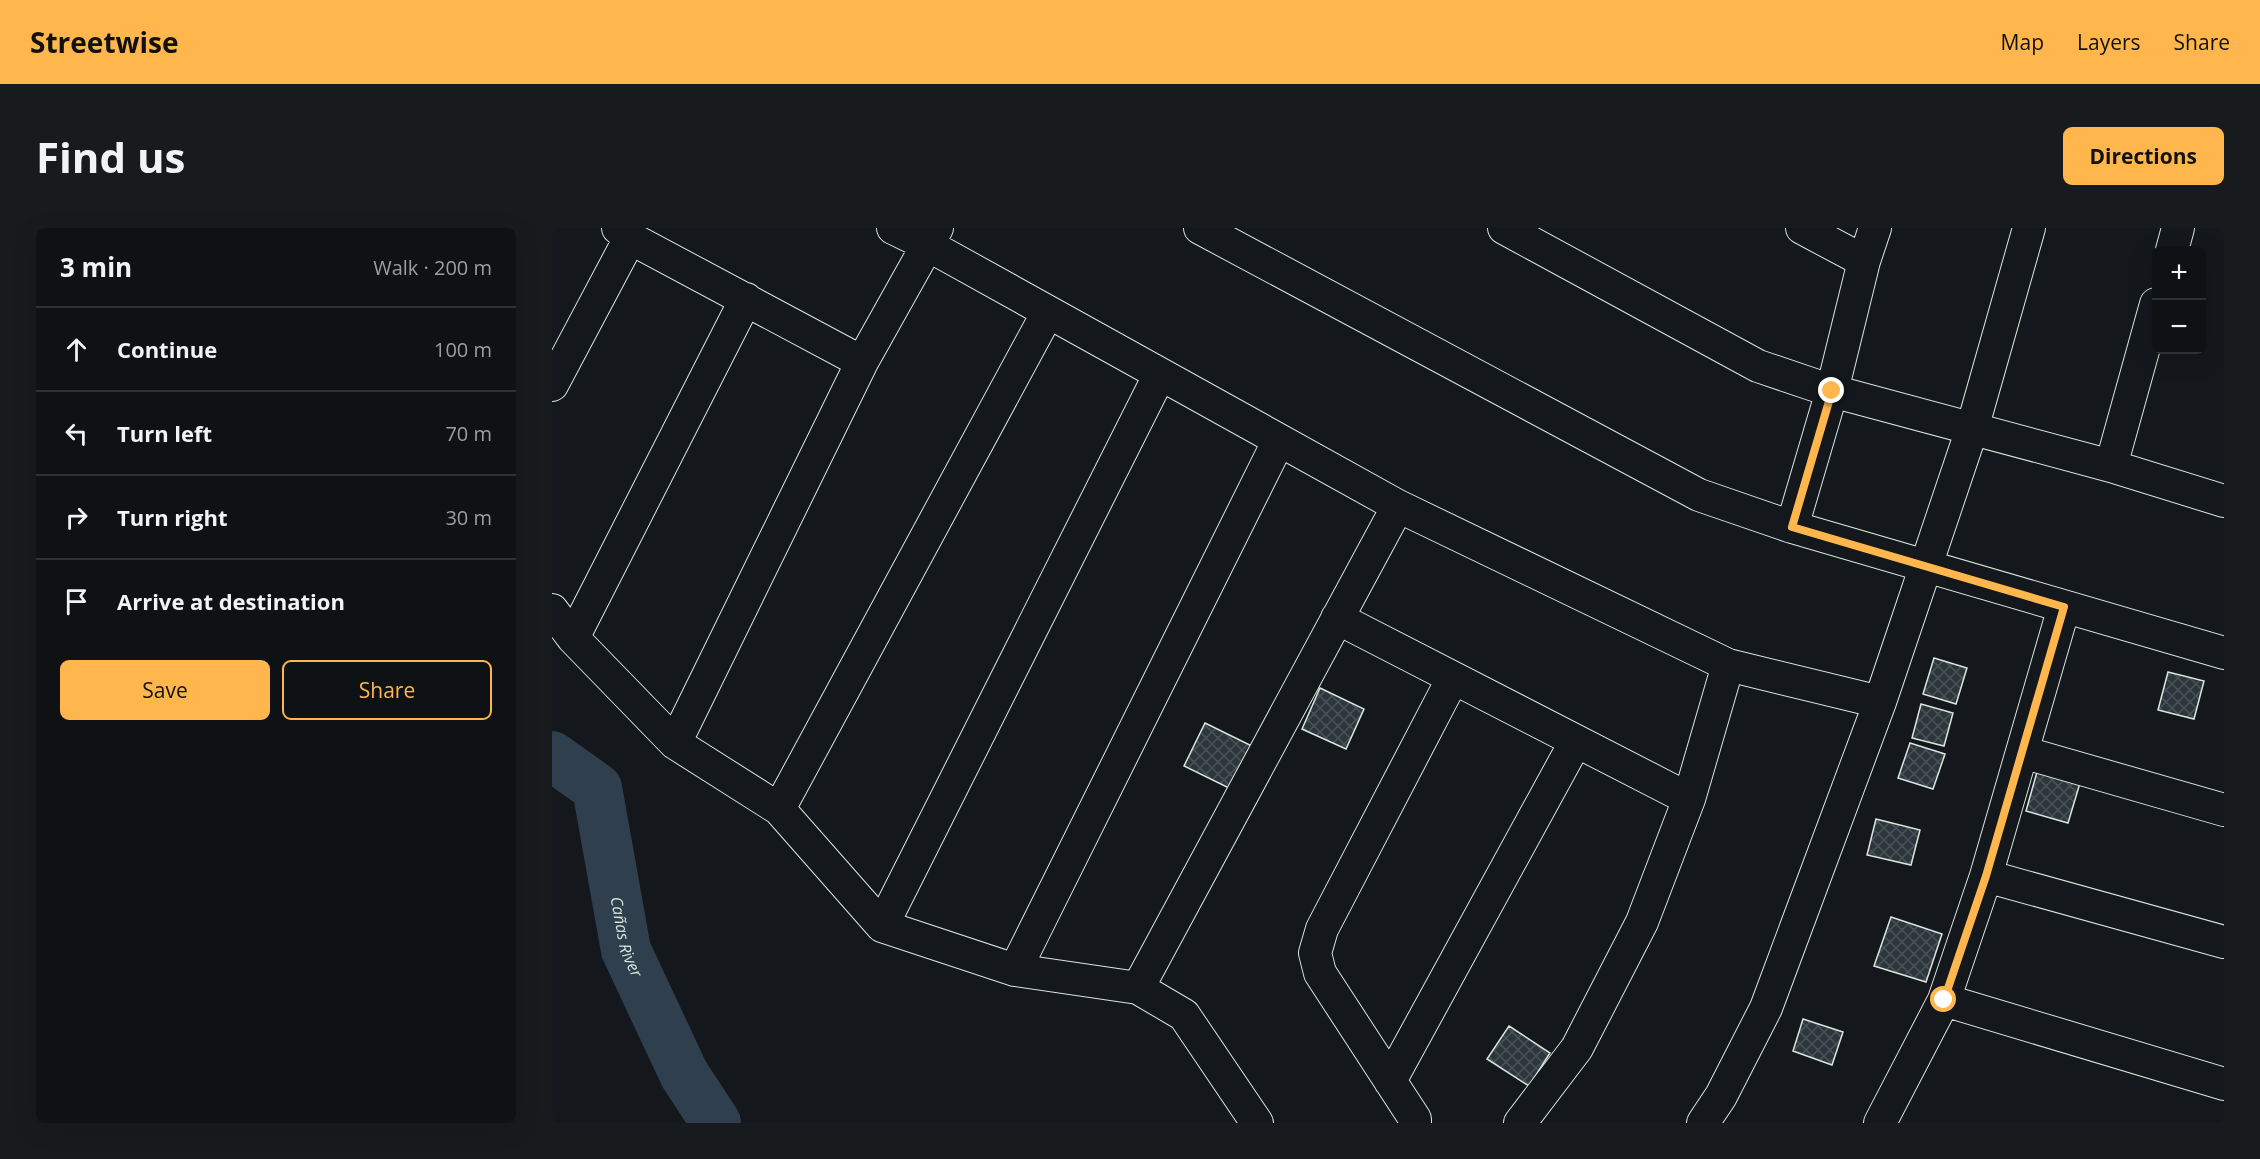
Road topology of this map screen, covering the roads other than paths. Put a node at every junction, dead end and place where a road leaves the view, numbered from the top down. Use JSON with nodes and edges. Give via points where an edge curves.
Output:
{"nodes":[{"id":1,"x":892,"y":228,"type":"edge"},
{"id":2,"x":1200,"y":228,"type":"edge"},
{"id":3,"x":1504,"y":228,"type":"edge"},
{"id":4,"x":1802,"y":228,"type":"edge"},
{"id":5,"x":1875,"y":228,"type":"edge"},
{"id":6,"x":2029,"y":228,"type":"edge"},
{"id":7,"x":2178,"y":228,"type":"edge"},
{"id":8,"x":624,"y":233,"type":"edge"},
{"id":9,"x":932,"y":236,"type":"edge"},
{"id":10,"x":2173,"y":246,"type":"edge"},
{"id":11,"x":1864,"y":261,"type":"junction"},
{"id":12,"x":746,"y":299,"type":"junction"},
{"id":13,"x":1048,"y":312,"type":"junction"},
{"id":14,"x":2152,"y":322,"type":"edge"},
{"id":15,"x":862,"y":362,"type":"junction"},
{"id":16,"x":1160,"y":374,"type":"junction"},
{"id":17,"x":552,"y":385,"type":"edge"},
{"id":18,"x":1832,"y":391,"type":"junction"},
{"id":19,"x":1972,"y":429,"type":"junction"},
{"id":20,"x":1279,"y":440,"type":"junction"},
{"id":21,"x":2111,"y":466,"type":"junction"},
{"id":22,"x":2224,"y":501,"type":"edge"},
{"id":23,"x":1398,"y":506,"type":"junction"},
{"id":24,"x":1792,"y":527,"type":"junction"},
{"id":25,"x":1925,"y":566,"type":"junction"},
{"id":26,"x":2064,"y":607,"type":"junction"},
{"id":27,"x":552,"y":610,"type":"edge"},
{"id":28,"x":1337,"y":618,"type":"junction"},
{"id":29,"x":573,"y":638,"type":"junction"},
{"id":30,"x":2224,"y":653,"type":"edge"},
{"id":31,"x":1728,"y":665,"type":"junction"},
{"id":32,"x":1453,"y":678,"type":"junction"},
{"id":33,"x":1880,"y":702,"type":"junction"},
{"id":34,"x":1576,"y":741,"type":"junction"},
{"id":35,"x":675,"y":743,"type":"junction"},
{"id":36,"x":2022,"y":752,"type":"junction"},
{"id":37,"x":1689,"y":799,"type":"junction"},
{"id":38,"x":779,"y":809,"type":"junction"},
{"id":39,"x":2224,"y":810,"type":"edge"},
{"id":40,"x":1986,"y":876,"type":"junction"},
{"id":41,"x":882,"y":926,"type":"junction"},
{"id":42,"x":2224,"y":942,"type":"edge"},
{"id":43,"x":1015,"y":970,"type":"junction"},
{"id":44,"x":1138,"y":988,"type":"junction"},
{"id":45,"x":1944,"y":1000,"type":"junction"},
{"id":46,"x":1390,"y":1081,"type":"junction"},
{"id":47,"x":2224,"y":1084,"type":"edge"},
{"id":48,"x":1257,"y":1123,"type":"edge"},
{"id":49,"x":1415,"y":1123,"type":"edge"},
{"id":50,"x":1520,"y":1123,"type":"edge"},
{"id":51,"x":1703,"y":1123,"type":"edge"},
{"id":52,"x":1881,"y":1123,"type":"edge"}],
"edges":[{"from":1,"to":9,"type":"street"},
{"from":2,"to":24,"type":"street","via":[[1699,495]]},
{"from":3,"to":18,"type":"street","via":[[1758,366]]},
{"from":4,"to":11,"type":"street"},
{"from":5,"to":11,"type":"street"},
{"from":6,"to":19,"type":"street"},
{"from":7,"to":10,"type":"street"},
{"from":8,"to":12,"type":"street"},
{"from":8,"to":17,"type":"street"},
{"from":9,"to":13,"type":"street"},
{"from":9,"to":15,"type":"street"},
{"from":11,"to":18,"type":"street"},
{"from":12,"to":15,"type":"street"},
{"from":12,"to":29,"type":"street"},
{"from":13,"to":16,"type":"street"},
{"from":13,"to":38,"type":"street"},
{"from":14,"to":21,"type":"street"},
{"from":15,"to":35,"type":"street"},
{"from":16,"to":20,"type":"street"},
{"from":16,"to":41,"type":"street"},
{"from":18,"to":19,"type":"street"},
{"from":18,"to":24,"type":"street"},
{"from":19,"to":21,"type":"street"},
{"from":19,"to":25,"type":"street"},
{"from":20,"to":23,"type":"street"},
{"from":20,"to":43,"type":"street"},
{"from":21,"to":22,"type":"street"},
{"from":23,"to":28,"type":"street"},
{"from":23,"to":31,"type":"street"},
{"from":24,"to":25,"type":"street"},
{"from":25,"to":26,"type":"street"},
{"from":25,"to":33,"type":"street"},
{"from":26,"to":30,"type":"street"},
{"from":26,"to":36,"type":"street"},
{"from":27,"to":29,"type":"street"},
{"from":28,"to":32,"type":"street"},
{"from":28,"to":44,"type":"street"},
{"from":29,"to":35,"type":"street"},
{"from":31,"to":33,"type":"street"},
{"from":31,"to":37,"type":"street"},
{"from":32,"to":34,"type":"street"},
{"from":32,"to":46,"type":"street","via":[[1322,929],[1315,953],[1320,973]]},
{"from":33,"to":51,"type":"street","via":[[1766,1008]]},
{"from":34,"to":37,"type":"street"},
{"from":34,"to":46,"type":"street"},
{"from":35,"to":38,"type":"street"},
{"from":36,"to":39,"type":"street"},
{"from":36,"to":40,"type":"street"},
{"from":37,"to":50,"type":"street","via":[[1642,922],[1577,1048]]},
{"from":38,"to":41,"type":"street"},
{"from":40,"to":42,"type":"street"},
{"from":40,"to":45,"type":"street"},
{"from":41,"to":43,"type":"street"},
{"from":43,"to":44,"type":"street"},
{"from":44,"to":48,"type":"street","via":[[1185,1016]]},
{"from":45,"to":47,"type":"street"},
{"from":45,"to":52,"type":"street"},
{"from":46,"to":49,"type":"street"}]}
